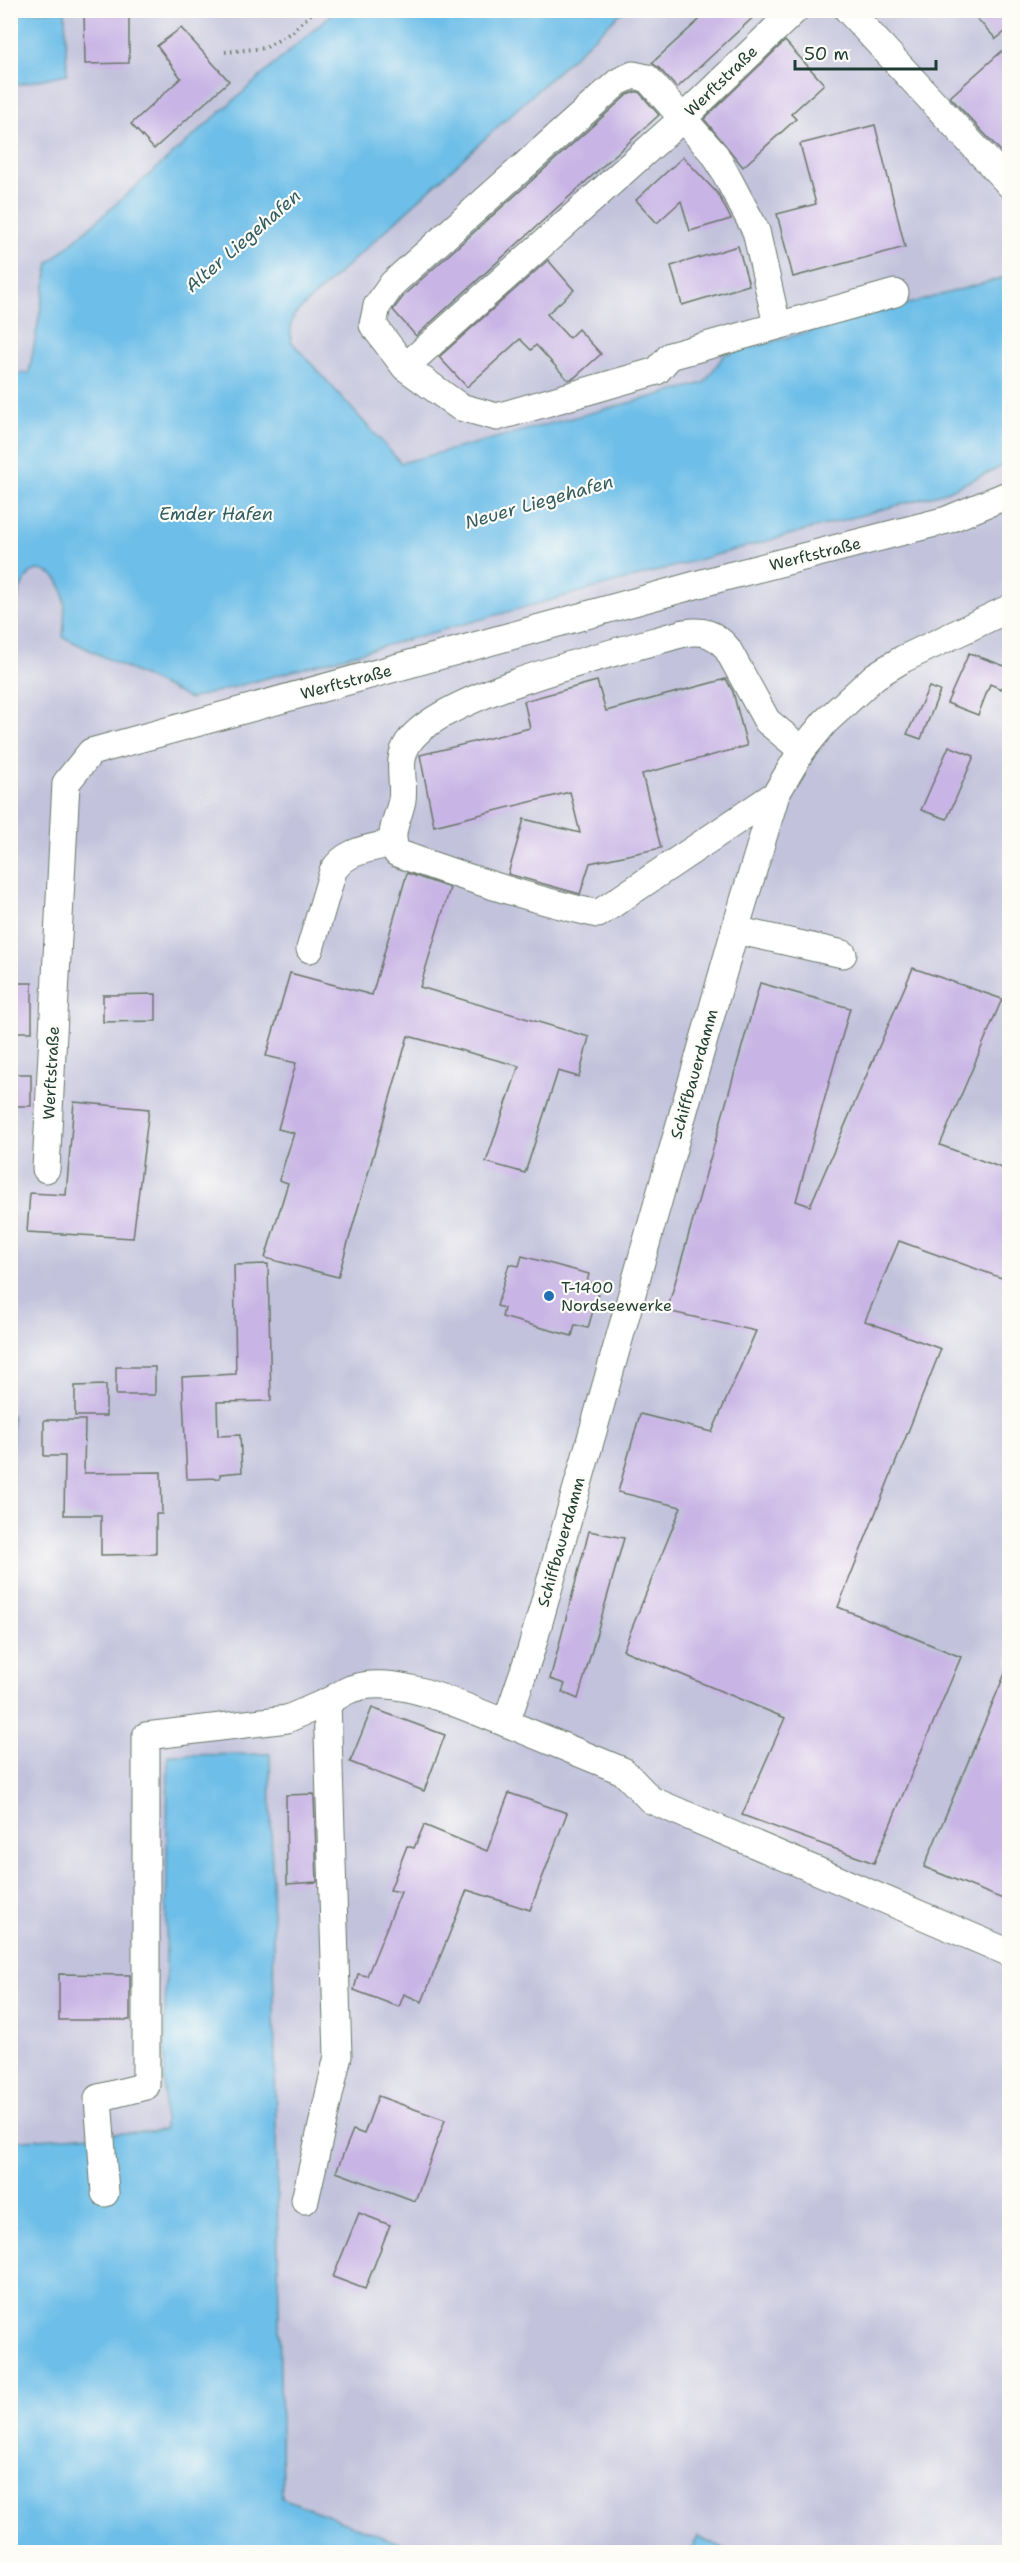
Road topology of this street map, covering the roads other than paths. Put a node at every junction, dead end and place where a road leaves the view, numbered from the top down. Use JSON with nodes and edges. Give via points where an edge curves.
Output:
{"nodes":[{"id":1,"x":795,"y":10,"type":"edge"},
{"id":2,"x":848,"y":10,"type":"edge"},
{"id":3,"x":682,"y":118,"type":"junction"},
{"id":4,"x":1010,"y":185,"type":"edge"},
{"id":5,"x":895,"y":293,"type":"dead end"},
{"id":6,"x":777,"y":325,"type":"junction"},
{"id":7,"x":405,"y":367,"type":"junction"},
{"id":8,"x":1010,"y":494,"type":"edge"},
{"id":9,"x":1010,"y":608,"type":"edge"},
{"id":10,"x":802,"y":750,"type":"junction"},
{"id":11,"x":776,"y":794,"type":"junction"},
{"id":12,"x":392,"y":843,"type":"junction"},
{"id":13,"x":735,"y":930,"type":"junction"},
{"id":14,"x":310,"y":949,"type":"dead end"},
{"id":15,"x":843,"y":954,"type":"dead end"},
{"id":16,"x":46,"y":1169,"type":"dead end"},
{"id":17,"x":327,"y":1702,"type":"junction"},
{"id":18,"x":506,"y":1723,"type":"junction"},
{"id":19,"x":1010,"y":1953,"type":"edge"},
{"id":20,"x":105,"y":2193,"type":"dead end"},
{"id":21,"x":305,"y":2200,"type":"dead end"}],
"edges":[{"from":1,"to":3,"type":"lane","name":"Werftstraße"},
{"from":2,"to":4,"type":"lane"},
{"from":3,"to":6,"type":"lane","via":[[716,156],[756,231]]},
{"from":3,"to":7,"type":"lane","name":"Werftstraße"},
{"from":3,"to":7,"type":"lane","via":[[647,78],[633,75],[618,82],[393,283],[377,306],[373,325]]},
{"from":5,"to":6,"type":"lane"},
{"from":6,"to":7,"type":"lane","via":[[670,356],[657,371],[497,417],[460,407]]},
{"from":8,"to":16,"type":"lane","name":"Werftstraße","via":[[947,520],[706,582],[91,752],[66,783]]},
{"from":9,"to":10,"type":"lane","name":"Schiffbauerdamm","via":[[875,676],[825,722]]},
{"from":10,"to":11,"type":"lane","name":"Schiffbauerdamm"},
{"from":10,"to":12,"type":"lane","via":[[766,721],[719,639],[700,631],[684,633],[539,675],[433,720],[408,742],[403,754],[402,800]]},
{"from":11,"to":12,"type":"lane","via":[[597,914],[536,901],[476,881],[398,853]]},
{"from":11,"to":13,"type":"lane","name":"Schiffbauerdamm"},
{"from":12,"to":14,"type":"lane","via":[[349,854],[339,861]]},
{"from":13,"to":15,"type":"lane"},
{"from":13,"to":18,"type":"lane","name":"Schiffbauerdamm","via":[[531,1650]]},
{"from":17,"to":18,"type":"lane","via":[[352,1689],[400,1687]]},
{"from":17,"to":20,"type":"lane","via":[[286,1719],[146,1736],[146,2086],[98,2098]]},
{"from":17,"to":21,"type":"lane","via":[[338,2056]]},
{"from":18,"to":19,"type":"lane","via":[[623,1771],[651,1800]]}]}
